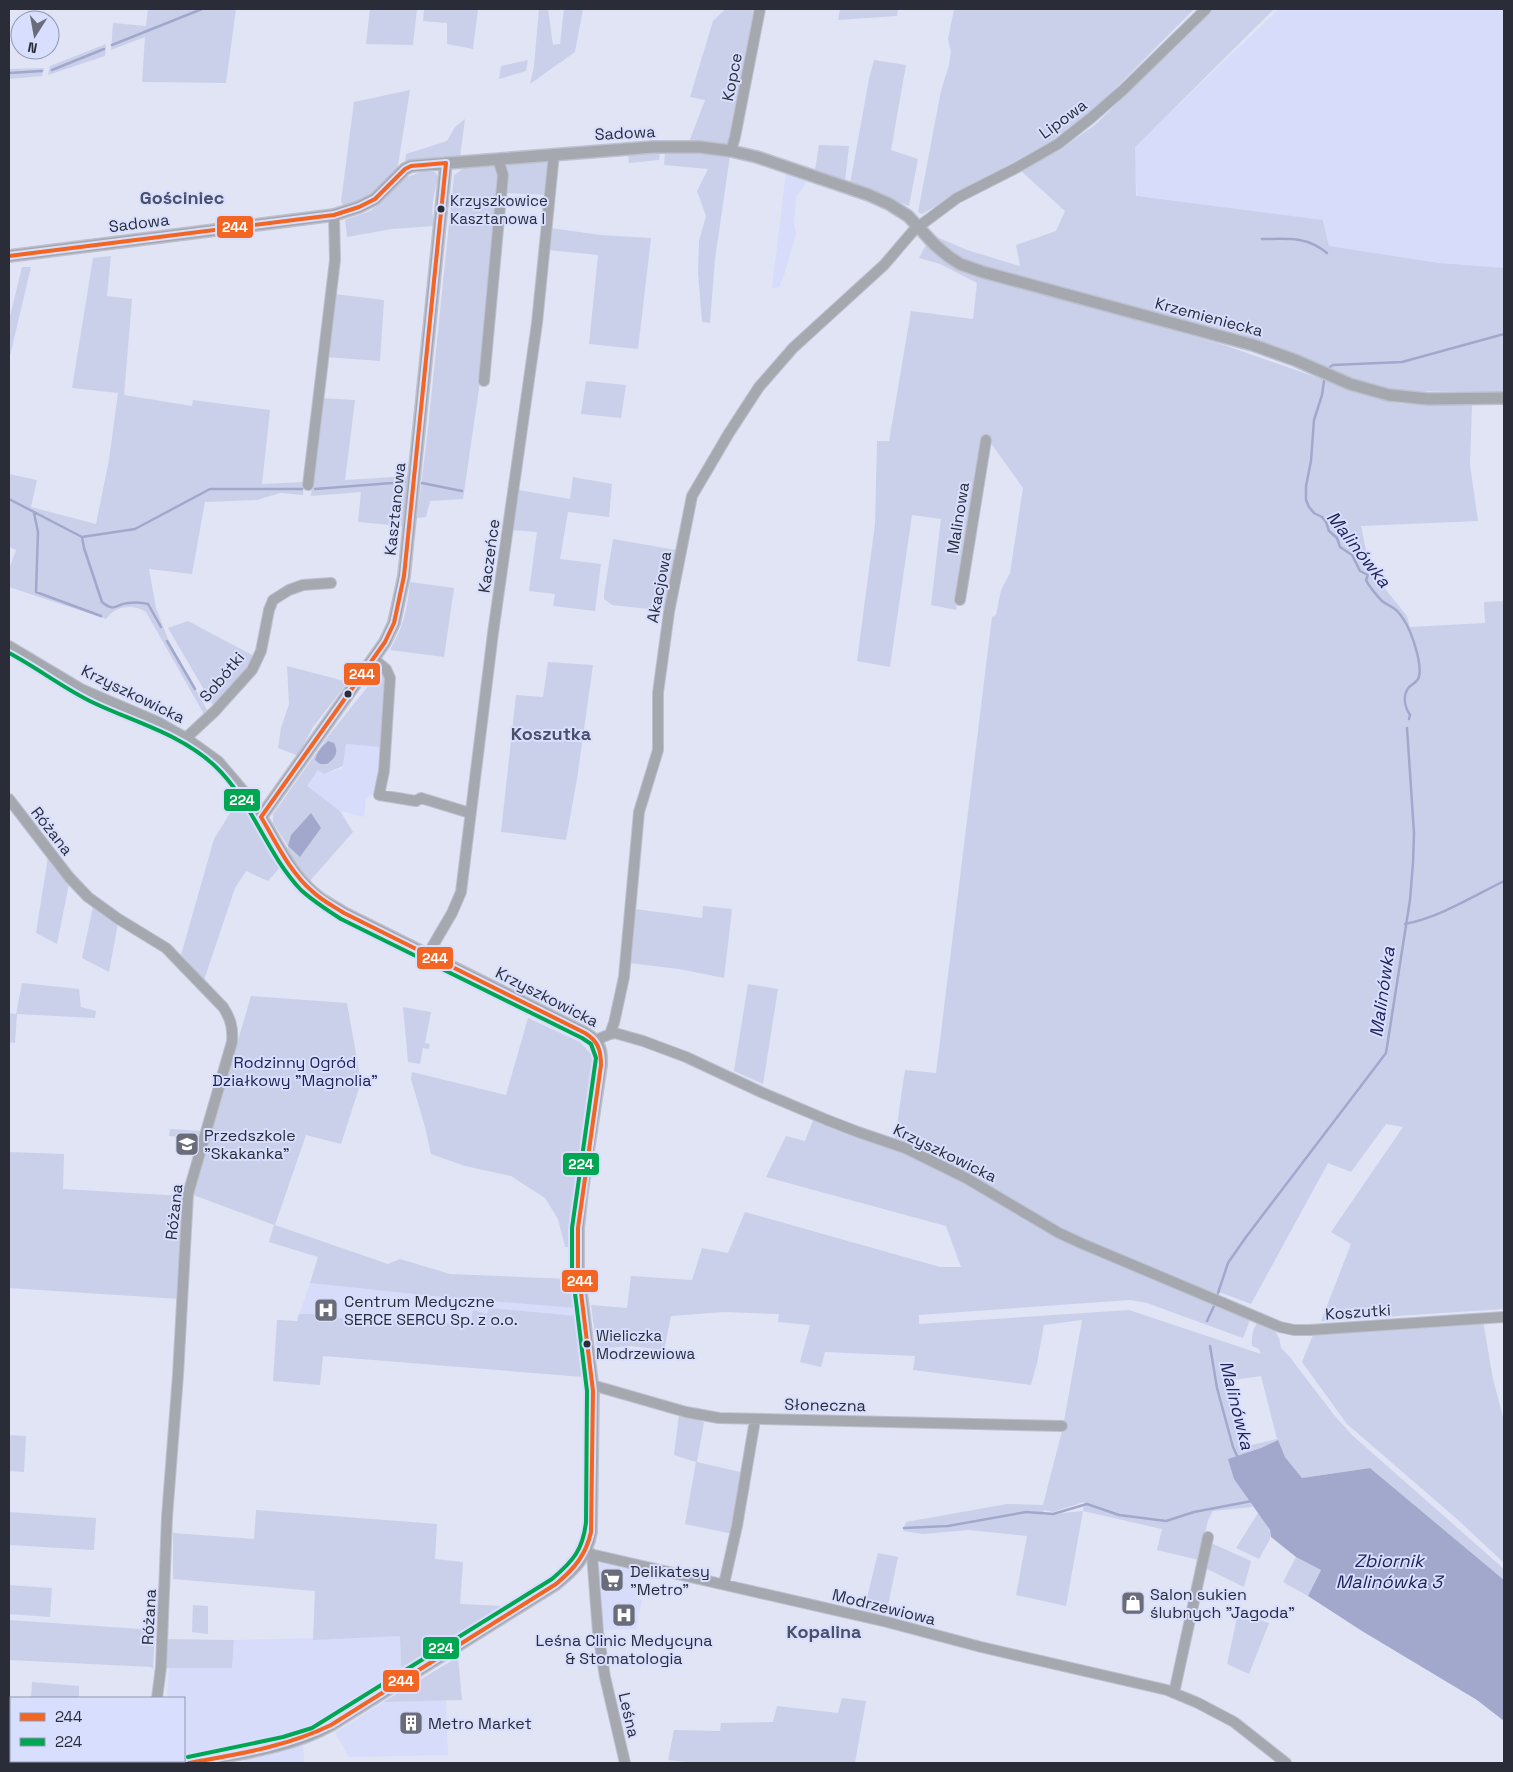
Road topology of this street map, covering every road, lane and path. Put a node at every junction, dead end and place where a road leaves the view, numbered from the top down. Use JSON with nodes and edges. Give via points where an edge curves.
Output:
{"nodes":[{"id":1,"x":760,"y":9,"type":"edge"},
{"id":2,"x":1206,"y":9,"type":"edge"},
{"id":3,"x":731,"y":151,"type":"junction"},
{"id":4,"x":554,"y":154,"type":"junction"},
{"id":5,"x":498,"y":159,"type":"junction"},
{"id":6,"x":446,"y":163,"type":"junction"},
{"id":7,"x":334,"y":215,"type":"junction"},
{"id":8,"x":918,"y":226,"type":"junction"},
{"id":9,"x":9,"y":256,"type":"edge"},
{"id":10,"x":484,"y":381,"type":"dead end"},
{"id":11,"x":1504,"y":398,"type":"edge"},
{"id":12,"x":986,"y":440,"type":"dead end"},
{"id":13,"x":308,"y":485,"type":"dead end"},
{"id":14,"x":331,"y":583,"type":"dead end"},
{"id":15,"x":960,"y":600,"type":"dead end"},
{"id":16,"x":9,"y":646,"type":"edge"},
{"id":17,"x":374,"y":659,"type":"junction"},
{"id":18,"x":186,"y":738,"type":"junction"},
{"id":19,"x":9,"y":799,"type":"edge"},
{"id":20,"x":470,"y":813,"type":"junction"},
{"id":21,"x":261,"y":817,"type":"junction"},
{"id":22,"x":428,"y":954,"type":"junction"},
{"id":23,"x":610,"y":1034,"type":"junction"},
{"id":24,"x":596,"y":1040,"type":"junction"},
{"id":25,"x":1220,"y":1301,"type":"joint"},
{"id":26,"x":1504,"y":1317,"type":"edge"},
{"id":27,"x":592,"y":1385,"type":"junction"},
{"id":28,"x":755,"y":1420,"type":"junction"},
{"id":29,"x":1062,"y":1426,"type":"dead end"},
{"id":30,"x":1208,"y":1537,"type":"dead end"},
{"id":31,"x":589,"y":1554,"type":"junction"},
{"id":32,"x":724,"y":1584,"type":"junction"},
{"id":33,"x":1174,"y":1693,"type":"junction"},
{"id":34,"x":157,"y":1697,"type":"edge"},
{"id":35,"x":189,"y":1763,"type":"edge"},
{"id":36,"x":625,"y":1763,"type":"edge"},
{"id":37,"x":1286,"y":1763,"type":"edge"}],
"edges":[{"from":1,"to":3,"type":"street","name":"Kopce"},
{"from":2,"to":8,"type":"street","name":"Lipowa","via":[[1122,90],[1058,144],[957,198]]},
{"from":3,"to":4,"type":"street","name":"Sadowa","via":[[683,146]]},
{"from":3,"to":8,"type":"street","name":"Sadowa","via":[[869,195],[900,210]]},
{"from":4,"to":5,"type":"street","name":"Sadowa"},
{"from":4,"to":20,"type":"street","name":"Kaczeńce","via":[[537,322]]},
{"from":5,"to":6,"type":"street","name":"Sadowa"},
{"from":5,"to":10,"type":"street","via":[[502,175]]},
{"from":6,"to":7,"type":"street","name":"Sadowa","via":[[411,166],[374,200]]},
{"from":6,"to":17,"type":"street","name":"Kasztanowa","via":[[404,576],[394,623]]},
{"from":7,"to":9,"type":"street","name":"Sadowa"},
{"from":7,"to":13,"type":"street","via":[[335,260]]},
{"from":8,"to":11,"type":"street","name":"Krzemieniecka","via":[[943,252],[976,270],[1253,345],[1374,392],[1418,399]]},
{"from":8,"to":23,"type":"street","name":"Akacjowa","via":[[884,264],[793,348],[760,387],[728,433],[692,496],[669,612],[658,693],[658,750],[639,812],[624,977]]},
{"from":12,"to":15,"type":"street","name":"Malinowa"},
{"from":14,"to":18,"type":"street","name":"Sobótki","via":[[304,585],[273,600],[261,651],[252,670]]},
{"from":16,"to":18,"type":"street","name":"Krzyszkowicka","via":[[81,689],[158,722]]},
{"from":17,"to":20,"type":"street","via":[[386,669],[390,678],[384,771],[379,795],[416,801],[421,798]]},
{"from":17,"to":21,"type":"street","name":"Kasztanowa"},
{"from":18,"to":21,"type":"street","name":"Krzyszkowicka","via":[[218,761]]},
{"from":19,"to":34,"type":"street","name":"Różana","via":[[88,897],[166,948],[223,1008],[232,1028],[232,1042],[188,1194]]},
{"from":20,"to":22,"type":"street","name":"Kaczeńce","via":[[461,892]]},
{"from":21,"to":22,"type":"street","name":"Krzyszkowicka","via":[[292,867],[313,893],[344,913]]},
{"from":22,"to":24,"type":"street","name":"Krzyszkowicka"},
{"from":23,"to":24,"type":"street","name":"Krzyszkowicka"},
{"from":23,"to":25,"type":"street","name":"Krzyszkowicka","via":[[624,1035],[668,1050],[818,1116],[905,1148],[966,1178],[1074,1240]]},
{"from":24,"to":27,"type":"street","via":[[601,1050],[602,1065],[582,1191],[578,1252]]},
{"from":25,"to":26,"type":"street","name":"Koszutki","via":[[1294,1330]]},
{"from":27,"to":28,"type":"street","name":"Słoneczna","via":[[702,1416]]},
{"from":27,"to":31,"type":"street"},
{"from":28,"to":29,"type":"street","name":"Słoneczna"},
{"from":28,"to":32,"type":"street","via":[[738,1526]]},
{"from":30,"to":33,"type":"street"},
{"from":31,"to":32,"type":"street","name":"Modrzewiowa"},
{"from":31,"to":35,"type":"street","via":[[556,1584],[316,1734]]},
{"from":31,"to":36,"type":"street","name":"Leśna","via":[[605,1677]]},
{"from":32,"to":33,"type":"street","name":"Modrzewiowa"},
{"from":33,"to":37,"type":"street","name":"Modrzewiowa","via":[[1234,1722]]}]}
